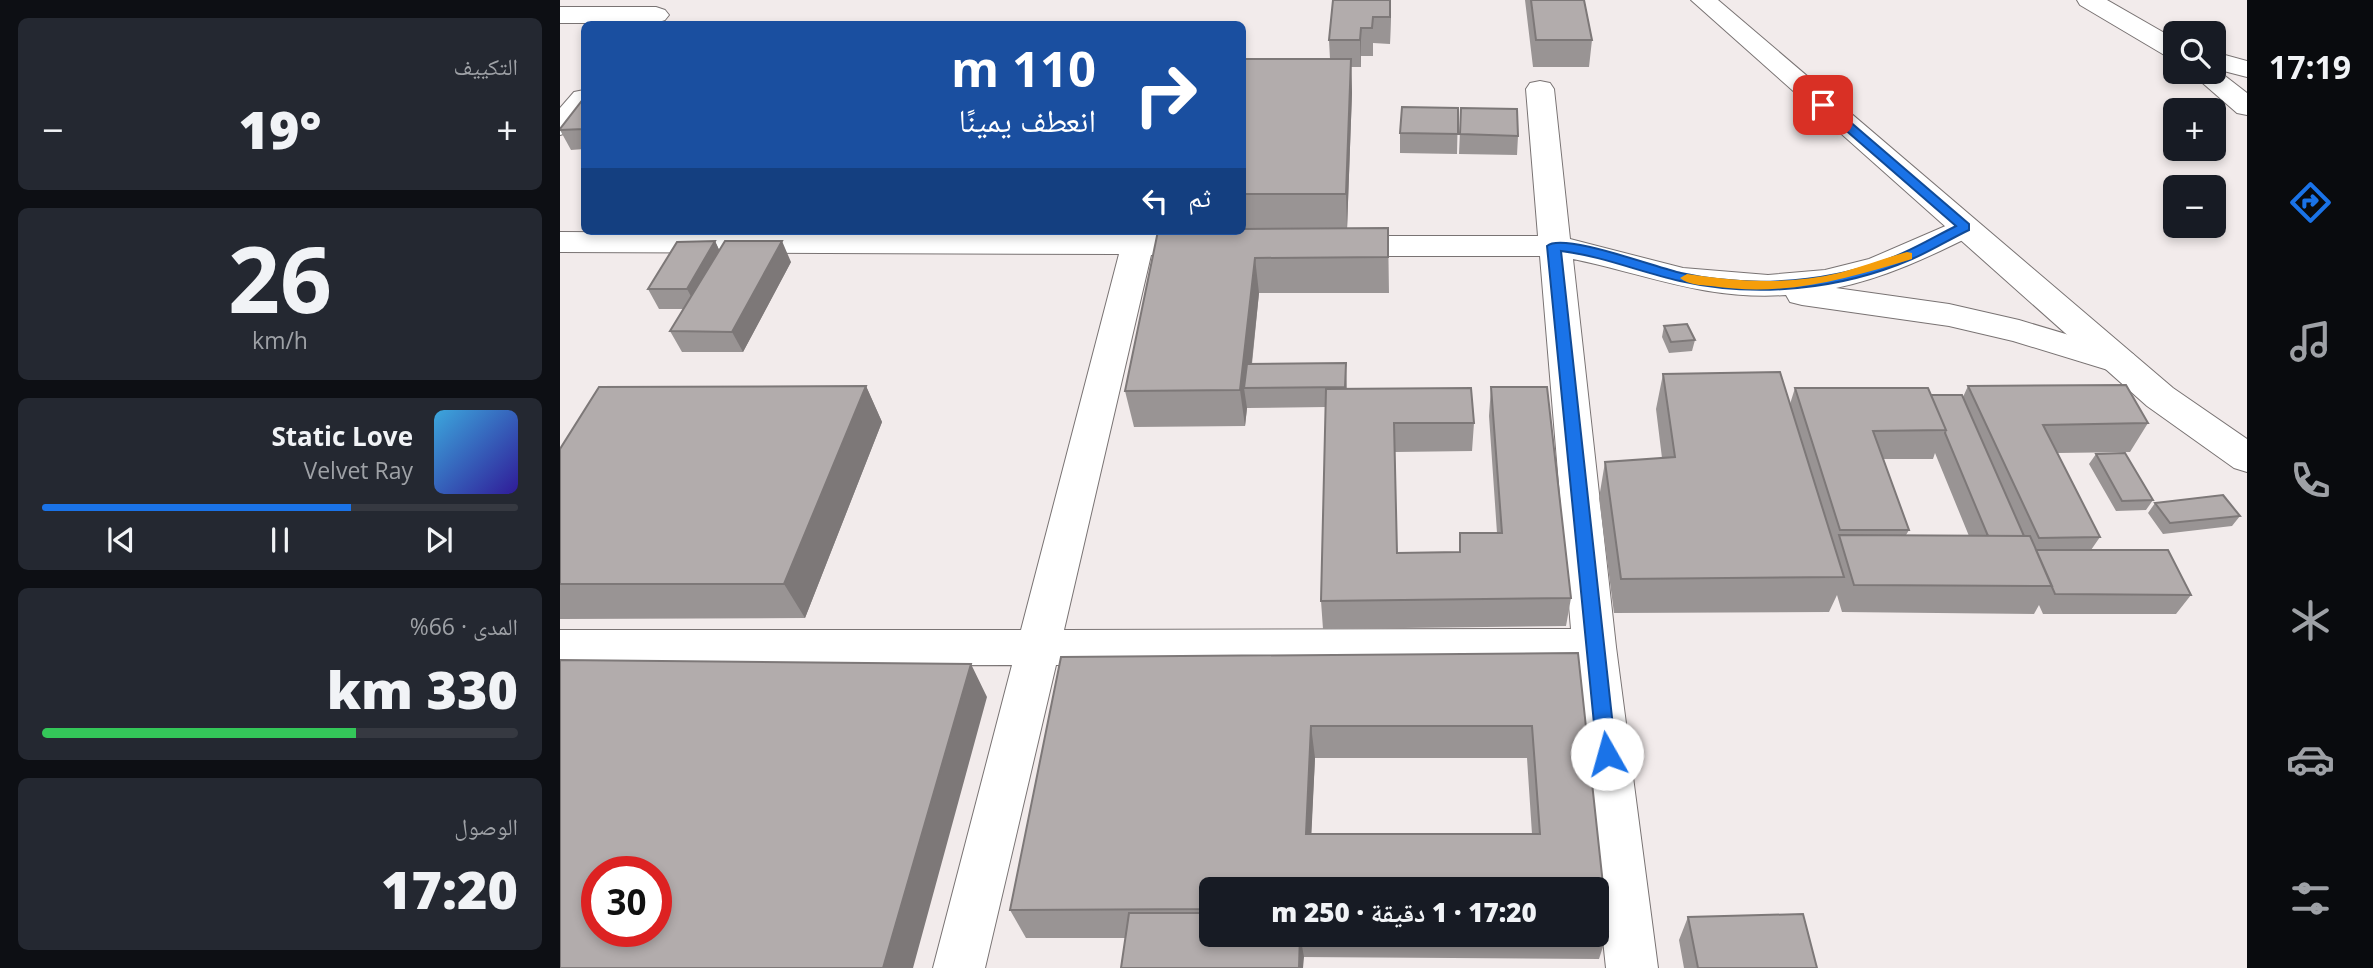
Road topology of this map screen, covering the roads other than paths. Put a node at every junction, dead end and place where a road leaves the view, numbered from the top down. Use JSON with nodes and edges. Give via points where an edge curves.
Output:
{"nodes":[{"id":1,"x":1703,"y":0,"type":"edge"},
{"id":2,"x":2090,"y":0,"type":"edge"},
{"id":3,"x":658,"y":13,"type":"edge"},
{"id":4,"x":560,"y":15,"type":"edge"},
{"id":5,"x":2163,"y":43,"type":"edge"},
{"id":6,"x":2226,"y":63,"type":"edge"},
{"id":7,"x":2247,"y":69,"type":"edge"},
{"id":8,"x":2218,"y":84,"type":"edge"},
{"id":9,"x":1540,"y":89,"type":"dead end"},
{"id":10,"x":581,"y":102,"type":"edge"},
{"id":11,"x":2247,"y":107,"type":"edge"},
{"id":12,"x":560,"y":126,"type":"edge"},
{"id":13,"x":1964,"y":227,"type":"junction"},
{"id":14,"x":1139,"y":238,"type":"edge"},
{"id":15,"x":560,"y":242,"type":"edge"},
{"id":16,"x":1234,"y":245,"type":"edge"},
{"id":17,"x":1304,"y":246,"type":"edge"},
{"id":18,"x":1554,"y":246,"type":"junction"},
{"id":19,"x":1734,"y":285,"type":"junction"},
{"id":20,"x":2121,"y":362,"type":"junction"},
{"id":21,"x":2247,"y":458,"type":"edge"},
{"id":22,"x":1594,"y":647,"type":"junction"},
{"id":23,"x":1040,"y":648,"type":"junction"},
{"id":24,"x":560,"y":649,"type":"edge"},
{"id":25,"x":958,"y":968,"type":"edge"},
{"id":26,"x":1632,"y":968,"type":"edge"}],
"edges":[{"from":1,"to":13,"type":"street"},
{"from":2,"to":5,"type":"street"},
{"from":3,"to":4,"type":"street"},
{"from":6,"to":7,"type":"street"},
{"from":8,"to":11,"type":"street"},
{"from":9,"to":18,"type":"street"},
{"from":10,"to":12,"type":"street"},
{"from":13,"to":19,"type":"street","via":[[1906,257],[1840,277],[1786,286]]},
{"from":13,"to":20,"type":"street"},
{"from":14,"to":15,"type":"street"},
{"from":14,"to":16,"type":"street"},
{"from":14,"to":23,"type":"street"},
{"from":17,"to":18,"type":"street"},
{"from":18,"to":19,"type":"street","via":[[1581,249],[1682,278]]},
{"from":18,"to":22,"type":"street"},
{"from":19,"to":20,"type":"street","via":[[1949,315]]},
{"from":20,"to":21,"type":"street","via":[[2160,397]]},
{"from":22,"to":23,"type":"street"},
{"from":22,"to":26,"type":"street"},
{"from":23,"to":24,"type":"street"},
{"from":23,"to":25,"type":"street"}]}
